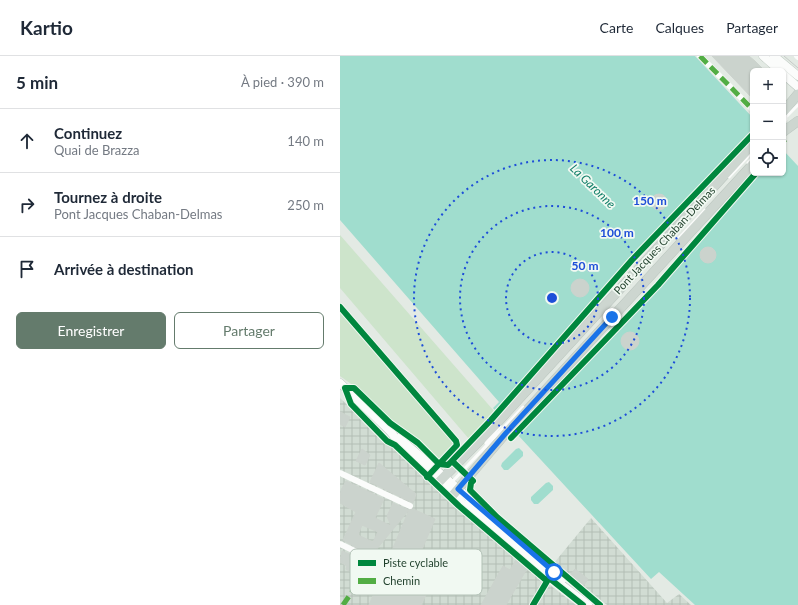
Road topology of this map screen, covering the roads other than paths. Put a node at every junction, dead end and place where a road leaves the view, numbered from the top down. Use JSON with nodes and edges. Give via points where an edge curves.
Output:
{"nodes":[{"id":1,"x":700,"y":56,"type":"edge"},
{"id":2,"x":762,"y":56,"type":"edge"},
{"id":3,"x":774,"y":56,"type":"edge"},
{"id":4,"x":776,"y":68,"type":"edge"},
{"id":5,"x":798,"y":76,"type":"edge"},
{"id":6,"x":786,"y":77,"type":"edge"},
{"id":7,"x":798,"y":87,"type":"edge"},
{"id":8,"x":798,"y":94,"type":"edge"},
{"id":9,"x":798,"y":105,"type":"edge"},
{"id":10,"x":750,"y":107,"type":"edge"},
{"id":11,"x":798,"y":116,"type":"edge"},
{"id":12,"x":786,"y":120,"type":"edge"},
{"id":13,"x":786,"y":121,"type":"edge"},
{"id":14,"x":798,"y":121,"type":"edge"},
{"id":15,"x":786,"y":122,"type":"edge"},
{"id":16,"x":786,"y":122,"type":"edge"},
{"id":17,"x":750,"y":147,"type":"edge"},
{"id":18,"x":750,"y":154,"type":"edge"},
{"id":19,"x":750,"y":160,"type":"edge"},
{"id":20,"x":750,"y":167,"type":"edge"},
{"id":21,"x":341,"y":387,"type":"edge"},
{"id":22,"x":501,"y":429,"type":"junction"},
{"id":23,"x":340,"y":473,"type":"edge"},
{"id":24,"x":448,"y":486,"type":"junction"},
{"id":25,"x":410,"y":506,"type":"dead end"},
{"id":26,"x":340,"y":544,"type":"edge"},
{"id":27,"x":350,"y":549,"type":"edge"},
{"id":28,"x":550,"y":577,"type":"junction"},
{"id":29,"x":533,"y":605,"type":"edge"},
{"id":30,"x":584,"y":605,"type":"edge"},
{"id":31,"x":588,"y":605,"type":"edge"},
{"id":32,"x":595,"y":605,"type":"edge"},
{"id":33,"x":600,"y":605,"type":"edge"}],
"edges":[{"from":1,"to":10,"type":"street"},
{"from":2,"to":4,"type":"main road"},
{"from":3,"to":5,"type":"main road"},
{"from":6,"to":7,"type":"main road"},
{"from":8,"to":12,"type":"main road"},
{"from":9,"to":13,"type":"lane"},
{"from":11,"to":15,"type":"main road"},
{"from":14,"to":16,"type":"main road"},
{"from":17,"to":22,"type":"main road","name":"Pont Jacques Chaban-Delmas"},
{"from":18,"to":22,"type":"lane"},
{"from":19,"to":22,"type":"lane"},
{"from":20,"to":22,"type":"main road","name":"Pont Jacques Chaban-Delmas"},
{"from":21,"to":24,"type":"main road","via":[[412,447]]},
{"from":22,"to":24,"type":"main road","name":"Pont Jacques Chaban-Delmas"},
{"from":22,"to":24,"type":"main road","name":"Pont Jacques Chaban-Delmas"},
{"from":22,"to":24,"type":"lane"},
{"from":23,"to":25,"type":"street"},
{"from":24,"to":28,"type":"main road"},
{"from":24,"to":28,"type":"main road","via":[[462,503]]},
{"from":26,"to":27,"type":"street"},
{"from":28,"to":29,"type":"street"},
{"from":28,"to":30,"type":"lane"},
{"from":28,"to":31,"type":"main road"},
{"from":28,"to":32,"type":"main road"},
{"from":28,"to":33,"type":"lane"}]}
